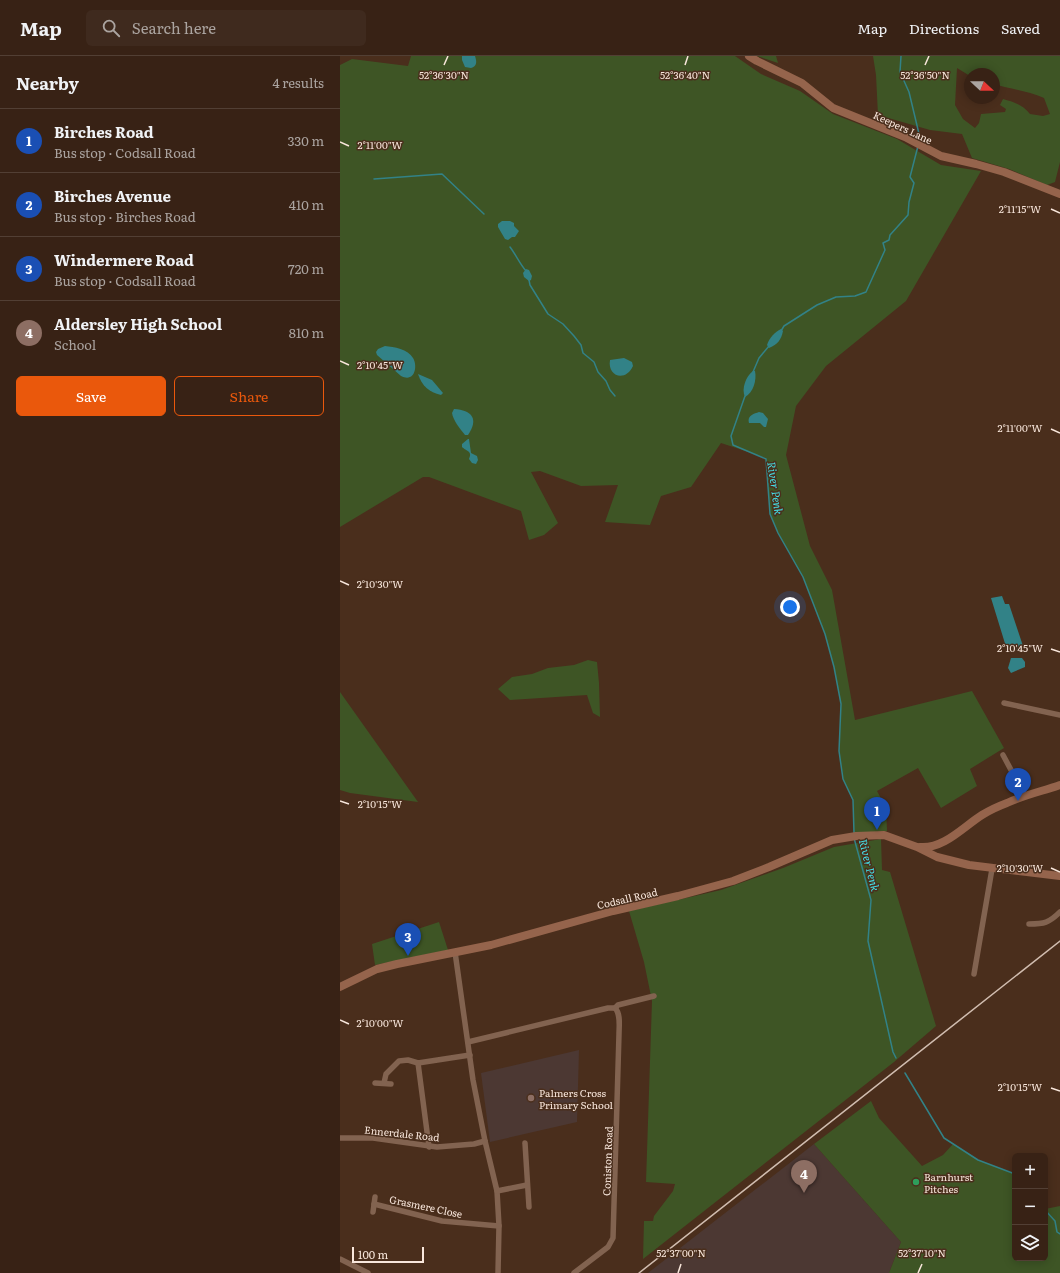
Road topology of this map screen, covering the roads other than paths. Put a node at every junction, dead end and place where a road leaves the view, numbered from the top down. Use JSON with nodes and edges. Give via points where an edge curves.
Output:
{"nodes":[{"id":1,"x":749,"y":56,"type":"edge"},
{"id":2,"x":1060,"y":194,"type":"edge"},
{"id":3,"x":1004,"y":703,"type":"dead end"},
{"id":4,"x":1060,"y":716,"type":"edge"},
{"id":5,"x":1003,"y":755,"type":"dead end"},
{"id":6,"x":1060,"y":785,"type":"edge"},
{"id":7,"x":1025,"y":796,"type":"junction"},
{"id":8,"x":917,"y":847,"type":"junction"},
{"id":9,"x":992,"y":869,"type":"junction"},
{"id":10,"x":1060,"y":876,"type":"edge"},
{"id":11,"x":1060,"y":912,"type":"edge"},
{"id":12,"x":1029,"y":924,"type":"dead end"},
{"id":13,"x":455,"y":952,"type":"junction"},
{"id":14,"x":974,"y":974,"type":"dead end"},
{"id":15,"x":340,"y":987,"type":"edge"},
{"id":16,"x":654,"y":996,"type":"dead end"},
{"id":17,"x":615,"y":1008,"type":"junction"},
{"id":18,"x":468,"y":1042,"type":"junction"},
{"id":19,"x":470,"y":1055,"type":"junction"},
{"id":20,"x":418,"y":1063,"type":"junction"},
{"id":21,"x":375,"y":1083,"type":"dead end"},
{"id":22,"x":384,"y":1084,"type":"junction"},
{"id":23,"x":391,"y":1084,"type":"dead end"},
{"id":24,"x":340,"y":1138,"type":"edge"},
{"id":25,"x":485,"y":1141,"type":"junction"},
{"id":26,"x":525,"y":1143,"type":"dead end"},
{"id":27,"x":428,"y":1147,"type":"junction"},
{"id":28,"x":527,"y":1185,"type":"junction"},
{"id":29,"x":497,"y":1191,"type":"junction"},
{"id":30,"x":375,"y":1197,"type":"dead end"},
{"id":31,"x":374,"y":1204,"type":"junction"},
{"id":32,"x":529,"y":1207,"type":"dead end"},
{"id":33,"x":373,"y":1212,"type":"dead end"},
{"id":34,"x":499,"y":1226,"type":"junction"},
{"id":35,"x":340,"y":1259,"type":"edge"},
{"id":36,"x":368,"y":1273,"type":"edge"},
{"id":37,"x":498,"y":1273,"type":"edge"},
{"id":38,"x":574,"y":1273,"type":"edge"}],
"edges":[{"from":1,"to":2,"type":"street","name":"Keepers Lane","via":[[802,83],[833,108],[905,137],[941,156],[1004,172]]},
{"from":3,"to":4,"type":"street"},
{"from":5,"to":7,"type":"street"},
{"from":6,"to":7,"type":"street"},
{"from":7,"to":8,"type":"street","via":[[982,815],[937,845]]},
{"from":8,"to":9,"type":"street","name":"Codsall Road","via":[[947,860]]},
{"from":8,"to":13,"type":"street","name":"Codsall Road","via":[[884,836],[856,836],[832,840],[733,881],[613,910],[491,945]]},
{"from":9,"to":10,"type":"street","name":"Codsall Road"},
{"from":9,"to":14,"type":"street"},
{"from":11,"to":12,"type":"street","via":[[1044,924]]},
{"from":13,"to":15,"type":"street","name":"Codsall Road","via":[[377,969]]},
{"from":13,"to":18,"type":"street"},
{"from":16,"to":17,"type":"street"},
{"from":17,"to":18,"type":"street"},
{"from":17,"to":38,"type":"street","name":"Coniston Road","via":[[619,1016],[619,1034],[613,1238],[608,1247]]},
{"from":18,"to":19,"type":"street"},
{"from":19,"to":20,"type":"street"},
{"from":19,"to":25,"type":"street"},
{"from":20,"to":22,"type":"street","via":[[399,1061],[386,1074]]},
{"from":20,"to":27,"type":"street"},
{"from":21,"to":22,"type":"street"},
{"from":22,"to":23,"type":"street"},
{"from":24,"to":27,"type":"street","name":"Ennerdale Road","via":[[373,1138]]},
{"from":25,"to":27,"type":"street","name":"Ennerdale Road"},
{"from":25,"to":29,"type":"street"},
{"from":26,"to":28,"type":"street"},
{"from":28,"to":29,"type":"street"},
{"from":28,"to":32,"type":"street"},
{"from":29,"to":34,"type":"street"},
{"from":30,"to":31,"type":"street","name":"Grasmere Close"},
{"from":31,"to":33,"type":"street","name":"Grasmere Close"},
{"from":31,"to":34,"type":"street","name":"Grasmere Close","via":[[442,1221]]},
{"from":34,"to":37,"type":"street"},
{"from":35,"to":36,"type":"street"}]}
